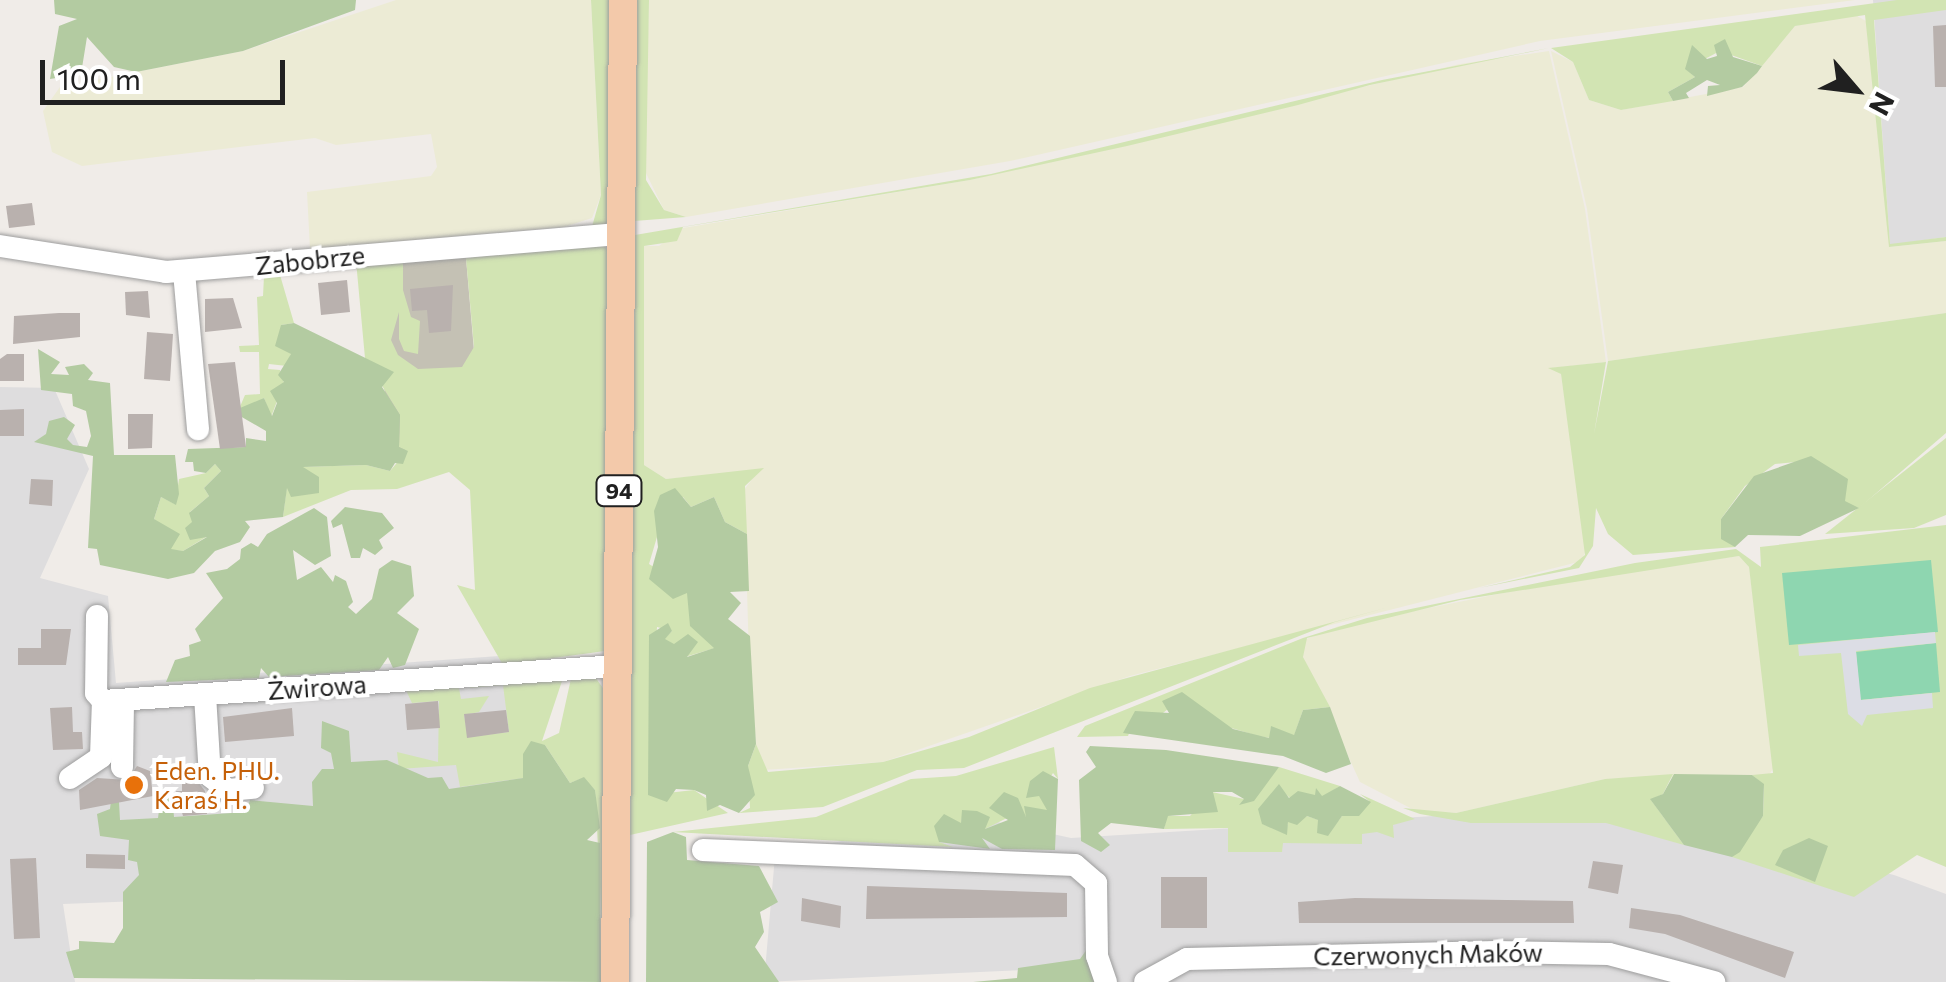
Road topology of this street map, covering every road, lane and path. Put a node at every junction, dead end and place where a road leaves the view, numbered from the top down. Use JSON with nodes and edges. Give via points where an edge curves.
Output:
{"nodes":[{"id":1,"x":624,"y":0,"type":"edge"},
{"id":2,"x":622,"y":234,"type":"junction"},
{"id":3,"x":0,"y":246,"type":"edge"},
{"id":4,"x":184,"y":272,"type":"junction"},
{"id":5,"x":198,"y":429,"type":"dead end"},
{"id":6,"x":97,"y":616,"type":"dead end"},
{"id":7,"x":618,"y":666,"type":"junction"},
{"id":8,"x":206,"y":695,"type":"junction"},
{"id":9,"x":113,"y":700,"type":"junction"},
{"id":10,"x":122,"y":768,"type":"dead end"},
{"id":11,"x":70,"y":778,"type":"dead end"},
{"id":12,"x":252,"y":788,"type":"dead end"},
{"id":13,"x":703,"y":850,"type":"dead end"},
{"id":14,"x":615,"y":982,"type":"edge"},
{"id":15,"x":1106,"y":982,"type":"edge"},
{"id":16,"x":1145,"y":982,"type":"edge"},
{"id":17,"x":1714,"y":982,"type":"edge"}],
"edges":[{"from":1,"to":2,"type":"main road","number":"94"},
{"from":2,"to":4,"type":"street","name":"Zabobrze"},
{"from":2,"to":7,"type":"main road","number":"94"},
{"from":3,"to":4,"type":"street","name":"Zabobrze","via":[[131,271]]},
{"from":4,"to":5,"type":"street"},
{"from":6,"to":9,"type":"street","via":[[96,692]]},
{"from":7,"to":8,"type":"street","name":"Żwirowa"},
{"from":7,"to":14,"type":"main road","number":"94"},
{"from":8,"to":9,"type":"street","name":"Żwirowa"},
{"from":8,"to":12,"type":"street","via":[[210,776],[228,790]]},
{"from":9,"to":10,"type":"street"},
{"from":9,"to":11,"type":"street","via":[[101,757]]},
{"from":13,"to":15,"type":"street","via":[[1075,865],[1096,883],[1096,956]]},
{"from":16,"to":17,"type":"street","name":"Czerwonych Maków","via":[[1187,959],[1496,952],[1610,954]]}]}
